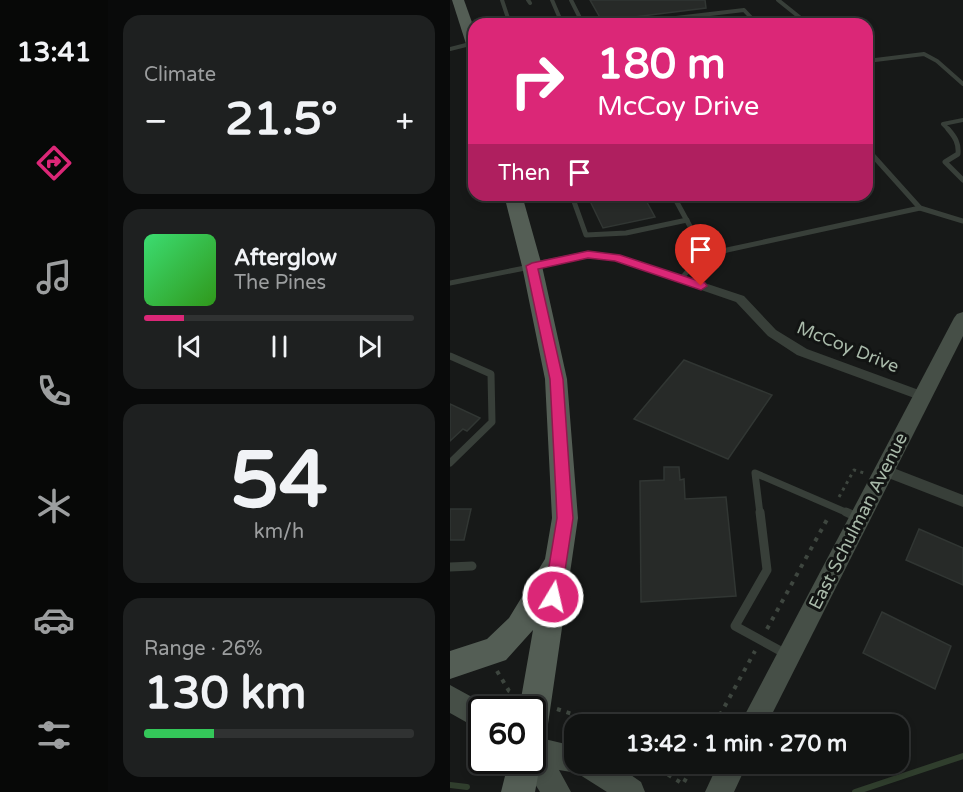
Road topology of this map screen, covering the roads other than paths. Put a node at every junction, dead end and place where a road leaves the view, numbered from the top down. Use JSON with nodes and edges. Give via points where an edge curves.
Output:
{"nodes":[{"id":1,"x":458,"y":0,"type":"edge"},
{"id":2,"x":502,"y":0,"type":"edge"},
{"id":3,"x":552,"y":0,"type":"edge"},
{"id":4,"x":571,"y":0,"type":"edge"},
{"id":5,"x":778,"y":0,"type":"edge"},
{"id":6,"x":508,"y":18,"type":"edge"},
{"id":7,"x":560,"y":18,"type":"edge"},
{"id":8,"x":580,"y":18,"type":"edge"},
{"id":9,"x":673,"y":18,"type":"edge"},
{"id":10,"x":752,"y":18,"type":"edge"},
{"id":11,"x":800,"y":18,"type":"edge"},
{"id":12,"x":468,"y":28,"type":"edge"},
{"id":13,"x":468,"y":45,"type":"edge"},
{"id":14,"x":450,"y":48,"type":"edge"},
{"id":15,"x":873,"y":60,"type":"edge"},
{"id":16,"x":963,"y":84,"type":"edge"},
{"id":17,"x":963,"y":120,"type":"edge"},
{"id":18,"x":873,"y":156,"type":"edge"},
{"id":19,"x":963,"y":180,"type":"edge"},
{"id":20,"x":515,"y":201,"type":"edge"},
{"id":21,"x":574,"y":201,"type":"edge"},
{"id":22,"x":676,"y":201,"type":"edge"},
{"id":23,"x":920,"y":208,"type":"junction"},
{"id":24,"x":687,"y":220,"type":"junction"},
{"id":25,"x":963,"y":221,"type":"edge"},
{"id":26,"x":698,"y":259,"type":"junction"},
{"id":27,"x":532,"y":266,"type":"junction"},
{"id":28,"x":681,"y":279,"type":"junction"},
{"id":29,"x":450,"y":283,"type":"edge"},
{"id":30,"x":963,"y":318,"type":"edge"},
{"id":31,"x":450,"y":356,"type":"edge"},
{"id":32,"x":922,"y":396,"type":"junction"},
{"id":33,"x":450,"y":463,"type":"edge"},
{"id":34,"x":883,"y":470,"type":"junction"},
{"id":35,"x":963,"y":501,"type":"edge"},
{"id":36,"x":859,"y":518,"type":"junction"},
{"id":37,"x":559,"y":556,"type":"junction"},
{"id":38,"x":472,"y":566,"type":"dead end"},
{"id":39,"x":450,"y":567,"type":"edge"},
{"id":40,"x":789,"y":655,"type":"junction"},
{"id":41,"x":450,"y":665,"type":"edge"},
{"id":42,"x":536,"y":696,"type":"edge"},
{"id":43,"x":450,"y":698,"type":"edge"},
{"id":44,"x":468,"y":709,"type":"edge"},
{"id":45,"x":758,"y":714,"type":"edge"},
{"id":46,"x":546,"y":753,"type":"edge"},
{"id":47,"x":564,"y":758,"type":"edge"},
{"id":48,"x":522,"y":774,"type":"edge"},
{"id":49,"x":545,"y":774,"type":"edge"},
{"id":50,"x":606,"y":774,"type":"edge"},
{"id":51,"x":729,"y":774,"type":"edge"},
{"id":52,"x":518,"y":792,"type":"edge"},
{"id":53,"x":557,"y":792,"type":"edge"},
{"id":54,"x":631,"y":792,"type":"edge"},
{"id":55,"x":719,"y":792,"type":"edge"}],
"edges":[{"from":1,"to":12,"type":"main road"},
{"from":2,"to":6,"type":"lane"},
{"from":3,"to":7,"type":"lane"},
{"from":4,"to":8,"type":"lane"},
{"from":5,"to":11,"type":"lane"},
{"from":9,"to":10,"type":"lane","via":[[744,9]]},
{"from":13,"to":14,"type":"lane"},
{"from":15,"to":16,"type":"lane","via":[[924,54]]},
{"from":17,"to":19,"type":"lane","via":[[943,124],[958,141],[959,150],[945,162]]},
{"from":18,"to":23,"type":"lane"},
{"from":20,"to":27,"type":"main road"},
{"from":21,"to":24,"type":"lane","via":[[586,235],[626,233]]},
{"from":22,"to":24,"type":"lane"},
{"from":23,"to":25,"type":"lane"},
{"from":23,"to":26,"type":"lane"},
{"from":24,"to":26,"type":"lane","via":[[698,241]]},
{"from":26,"to":28,"type":"lane"},
{"from":27,"to":28,"type":"street","name":"McCoy Drive","via":[[588,254],[616,257]]},
{"from":27,"to":29,"type":"lane"},
{"from":27,"to":37,"type":"main road","via":[[556,379],[565,518]]},
{"from":28,"to":32,"type":"street","name":"McCoy Drive","via":[[740,299],[771,333],[802,352]]},
{"from":30,"to":32,"type":"street","name":"East Schulman Avenue"},
{"from":31,"to":33,"type":"lane","via":[[491,374],[492,422]]},
{"from":32,"to":34,"type":"street","name":"East Schulman Avenue"},
{"from":34,"to":35,"type":"street"},
{"from":34,"to":36,"type":"street","name":"East Schulman Avenue"},
{"from":36,"to":40,"type":"street","name":"East Schulman Avenue"},
{"from":36,"to":40,"type":"lane","via":[[755,473],[767,570],[735,626]]},
{"from":37,"to":41,"type":"main road","via":[[512,635],[496,650]]},
{"from":37,"to":42,"type":"main road"},
{"from":38,"to":39,"type":"lane"},
{"from":40,"to":45,"type":"street","name":"East Schulman Avenue"},
{"from":43,"to":44,"type":"street"},
{"from":46,"to":47,"type":"street"},
{"from":48,"to":52,"type":"main road"},
{"from":49,"to":53,"type":"street"},
{"from":50,"to":54,"type":"street"},
{"from":51,"to":55,"type":"street"}]}
